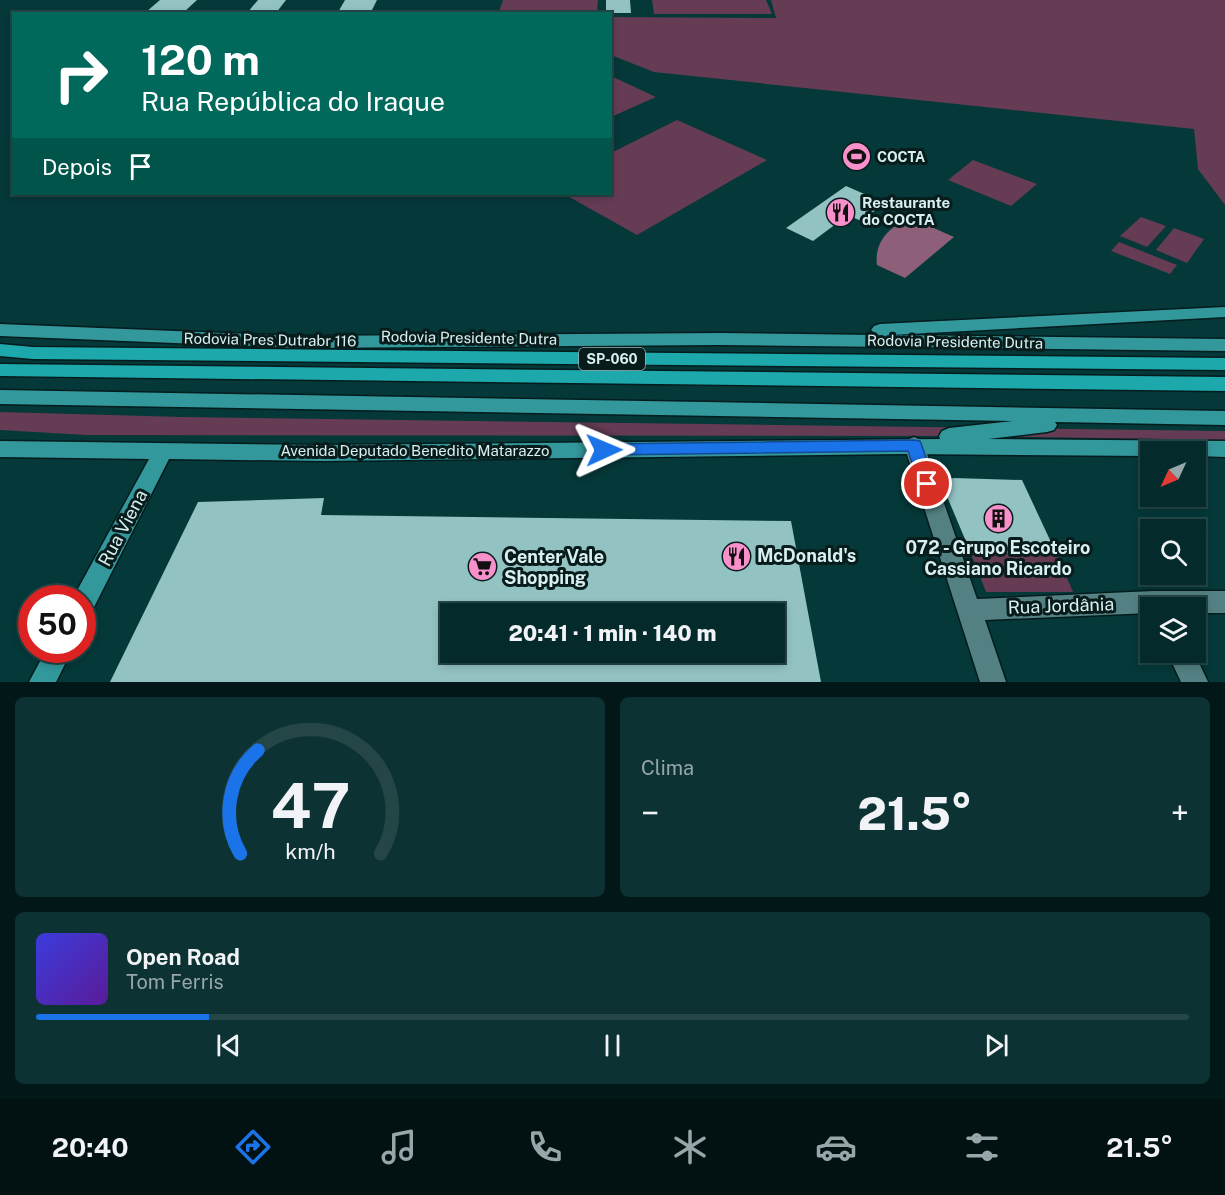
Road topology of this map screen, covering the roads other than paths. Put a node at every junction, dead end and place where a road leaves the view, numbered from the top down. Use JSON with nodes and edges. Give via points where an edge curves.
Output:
{"nodes":[{"id":1,"x":1225,"y":312,"type":"edge"},
{"id":2,"x":0,"y":330,"type":"edge"},
{"id":3,"x":720,"y":339,"type":"junction"},
{"id":4,"x":1225,"y":345,"type":"edge"},
{"id":5,"x":0,"y":350,"type":"edge"},
{"id":6,"x":1225,"y":364,"type":"edge"},
{"id":7,"x":0,"y":370,"type":"edge"},
{"id":8,"x":1225,"y":384,"type":"edge"},
{"id":9,"x":0,"y":397,"type":"edge"},
{"id":10,"x":1124,"y":417,"type":"junction"},
{"id":11,"x":1225,"y":418,"type":"edge"},
{"id":12,"x":855,"y":446,"type":"junction"},
{"id":13,"x":914,"y":446,"type":"junction"},
{"id":14,"x":1225,"y":449,"type":"edge"},
{"id":15,"x":163,"y":451,"type":"junction"},
{"id":16,"x":2,"y":452,"type":"edge"},
{"id":17,"x":93,"y":585,"type":"edge"},
{"id":18,"x":1225,"y":602,"type":"edge"},
{"id":19,"x":1206,"y":603,"type":"edge"},
{"id":20,"x":1140,"y":605,"type":"edge"},
{"id":21,"x":969,"y":610,"type":"junction"},
{"id":22,"x":52,"y":663,"type":"edge"},
{"id":23,"x":1186,"y":663,"type":"edge"},
{"id":24,"x":42,"y":682,"type":"edge"},
{"id":25,"x":993,"y":682,"type":"edge"},
{"id":26,"x":1195,"y":682,"type":"edge"}],
"edges":[{"from":1,"to":3,"type":"main road"},
{"from":2,"to":3,"type":"main road","name":"Rodovia Pres Dutrabr 116","via":[[298,342]]},
{"from":3,"to":4,"type":"main road"},
{"from":5,"to":6,"type":"highway","name":"Rodovia Presidente Dutra","number":"SP-060"},
{"from":7,"to":8,"type":"highway","number":"SP-060"},
{"from":9,"to":10,"type":"main road"},
{"from":10,"to":11,"type":"main road"},
{"from":10,"to":12,"type":"main road"},
{"from":12,"to":13,"type":"main road","name":"Avenida Deputado Benedito Matarazzo"},
{"from":12,"to":15,"type":"main road","name":"Avenida Deputado Benedito Matarazzo","via":[[323,453]]},
{"from":13,"to":14,"type":"main road","name":"Avenida Deputado Benedito Matarazzo"},
{"from":13,"to":21,"type":"street"},
{"from":15,"to":16,"type":"main road","name":"Avenida Deputado Benedito Matarazzo"},
{"from":15,"to":17,"type":"main road","name":"Rua Viena"},
{"from":18,"to":19,"type":"street","name":"Rua Jordânia"},
{"from":20,"to":21,"type":"street","name":"Rua Jordânia"},
{"from":21,"to":25,"type":"street"},
{"from":22,"to":24,"type":"main road"},
{"from":23,"to":26,"type":"street"}]}
